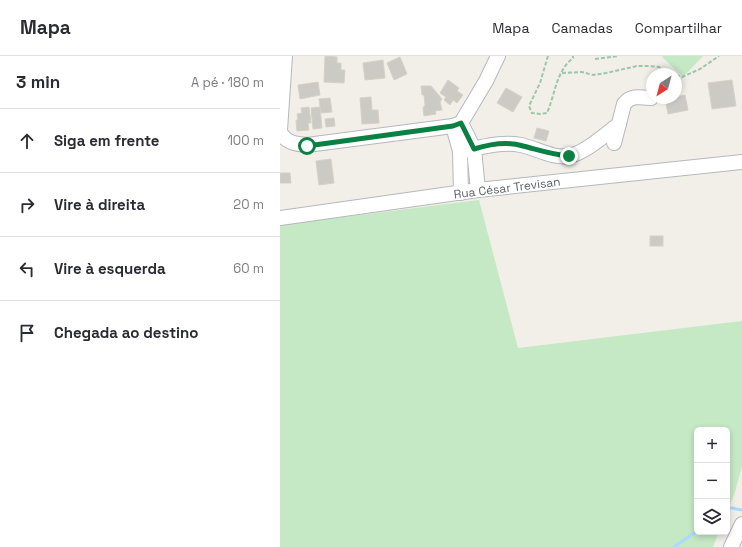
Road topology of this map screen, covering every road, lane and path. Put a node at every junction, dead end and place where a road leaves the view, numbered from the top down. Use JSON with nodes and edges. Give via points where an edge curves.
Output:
{"nodes":[{"id":1,"x":285,"y":56,"type":"edge"},
{"id":2,"x":498,"y":56,"type":"edge"},
{"id":3,"x":548,"y":56,"type":"edge"},
{"id":4,"x":573,"y":56,"type":"edge"},
{"id":5,"x":618,"y":56,"type":"edge"},
{"id":6,"x":719,"y":56,"type":"edge"},
{"id":7,"x":596,"y":59,"type":"dead end"},
{"id":8,"x":661,"y":68,"type":"edge"},
{"id":9,"x":562,"y":73,"type":"junction"},
{"id":10,"x":682,"y":77,"type":"edge"},
{"id":11,"x":646,"y":98,"type":"edge"},
{"id":12,"x":457,"y":124,"type":"junction"},
{"id":13,"x":619,"y":124,"type":"junction"},
{"id":14,"x":281,"y":135,"type":"edge"},
{"id":15,"x":614,"y":143,"type":"dead end"},
{"id":16,"x":474,"y":149,"type":"junction"},
{"id":17,"x":460,"y":151,"type":"junction"},
{"id":18,"x":740,"y":163,"type":"edge"},
{"id":19,"x":478,"y":190,"type":"junction"},
{"id":20,"x":461,"y":193,"type":"junction"},
{"id":21,"x":280,"y":218,"type":"edge"},
{"id":22,"x":742,"y":524,"type":"edge"},
{"id":23,"x":731,"y":547,"type":"edge"}],
"edges":[{"from":1,"to":14,"type":"street"},
{"from":2,"to":12,"type":"street","via":[[486,81]]},
{"from":3,"to":9,"type":"path","via":[[540,83],[529,106],[532,112],[547,114],[555,85]]},
{"from":4,"to":9,"type":"path"},
{"from":5,"to":7,"type":"path"},
{"from":6,"to":10,"type":"path"},
{"from":8,"to":9,"type":"path","via":[[637,66],[593,75],[582,72]]},
{"from":11,"to":13,"type":"street","via":[[634,96],[628,99],[624,104]]},
{"from":12,"to":14,"type":"street","via":[[307,146],[294,144]]},
{"from":12,"to":16,"type":"street"},
{"from":12,"to":17,"type":"street"},
{"from":13,"to":15,"type":"street"},
{"from":13,"to":16,"type":"street","via":[[588,147],[569,156],[503,143]]},
{"from":16,"to":17,"type":"street"},
{"from":16,"to":19,"type":"street"},
{"from":17,"to":20,"type":"street"},
{"from":18,"to":19,"type":"street","name":"Rua César Trevisan"},
{"from":19,"to":20,"type":"street","name":"Rua César Trevisan"},
{"from":20,"to":21,"type":"street","name":"Rua César Trevisan"},
{"from":22,"to":23,"type":"street"}]}
